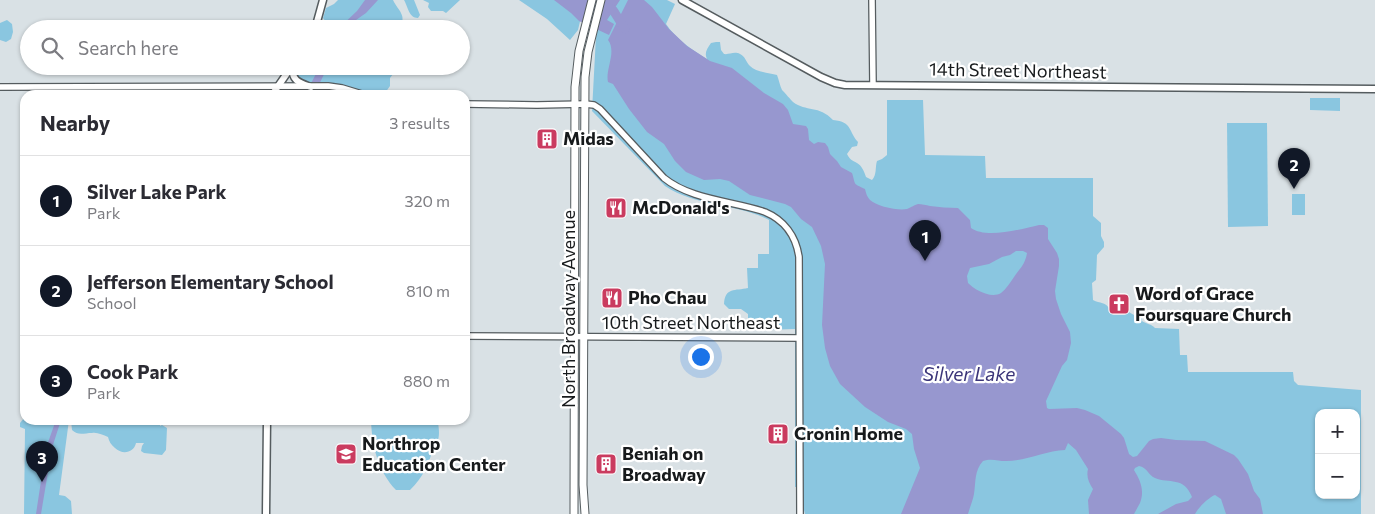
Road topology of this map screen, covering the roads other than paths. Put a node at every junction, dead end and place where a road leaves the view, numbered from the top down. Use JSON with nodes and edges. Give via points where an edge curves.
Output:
{"nodes":[{"id":1,"x":323,"y":0,"type":"edge"},
{"id":2,"x":592,"y":0,"type":"edge"},
{"id":3,"x":601,"y":0,"type":"edge"},
{"id":4,"x":682,"y":0,"type":"edge"},
{"id":5,"x":872,"y":0,"type":"edge"},
{"id":6,"x":317,"y":20,"type":"edge"},
{"id":7,"x":287,"y":75,"type":"edge"},
{"id":8,"x":292,"y":75,"type":"edge"},
{"id":9,"x":873,"y":85,"type":"junction"},
{"id":10,"x":311,"y":86,"type":"junction"},
{"id":11,"x":0,"y":87,"type":"edge"},
{"id":12,"x":278,"y":87,"type":"junction"},
{"id":13,"x":276,"y":90,"type":"edge"},
{"id":14,"x":349,"y":90,"type":"edge"},
{"id":15,"x":1375,"y":90,"type":"edge"},
{"id":16,"x":470,"y":104,"type":"edge"},
{"id":17,"x":575,"y":104,"type":"junction"},
{"id":18,"x":585,"y":104,"type":"junction"},
{"id":19,"x":470,"y":336,"type":"edge"},
{"id":20,"x":574,"y":337,"type":"junction"},
{"id":21,"x":584,"y":337,"type":"junction"},
{"id":22,"x":799,"y":338,"type":"junction"},
{"id":23,"x":267,"y":425,"type":"edge"},
{"id":24,"x":266,"y":514,"type":"edge"},
{"id":25,"x":574,"y":514,"type":"edge"},
{"id":26,"x":584,"y":514,"type":"edge"},
{"id":27,"x":800,"y":514,"type":"edge"}],
"edges":[{"from":1,"to":6,"type":"main road"},
{"from":2,"to":17,"type":"main road","name":"North Broadway Avenue","via":[[577,60]]},
{"from":3,"to":18,"type":"main road","name":"North Broadway Avenue","via":[[586,66]]},
{"from":4,"to":9,"type":"main road","name":"14th Street Northeast","via":[[826,79],[844,85]]},
{"from":5,"to":9,"type":"street"},
{"from":7,"to":12,"type":"main road"},
{"from":8,"to":10,"type":"main road","via":[[301,83]]},
{"from":9,"to":15,"type":"main road","name":"14th Street Northeast"},
{"from":10,"to":12,"type":"street"},
{"from":10,"to":14,"type":"street"},
{"from":11,"to":12,"type":"street"},
{"from":12,"to":13,"type":"main road"},
{"from":16,"to":17,"type":"street"},
{"from":17,"to":18,"type":"street"},
{"from":17,"to":20,"type":"main road","name":"North Broadway Avenue"},
{"from":18,"to":21,"type":"main road","name":"North Broadway Avenue"},
{"from":18,"to":22,"type":"street","via":[[600,109],[672,184],[691,193],[765,212],[786,227],[796,242],[799,258]]},
{"from":19,"to":20,"type":"street","name":"10th Street Northeast"},
{"from":20,"to":21,"type":"street","name":"10th Street Northeast"},
{"from":20,"to":25,"type":"main road","name":"North Broadway Avenue"},
{"from":21,"to":22,"type":"street","name":"10th Street Northeast"},
{"from":21,"to":26,"type":"main road","name":"North Broadway Avenue"},
{"from":22,"to":27,"type":"street"},
{"from":23,"to":24,"type":"main road"}]}
